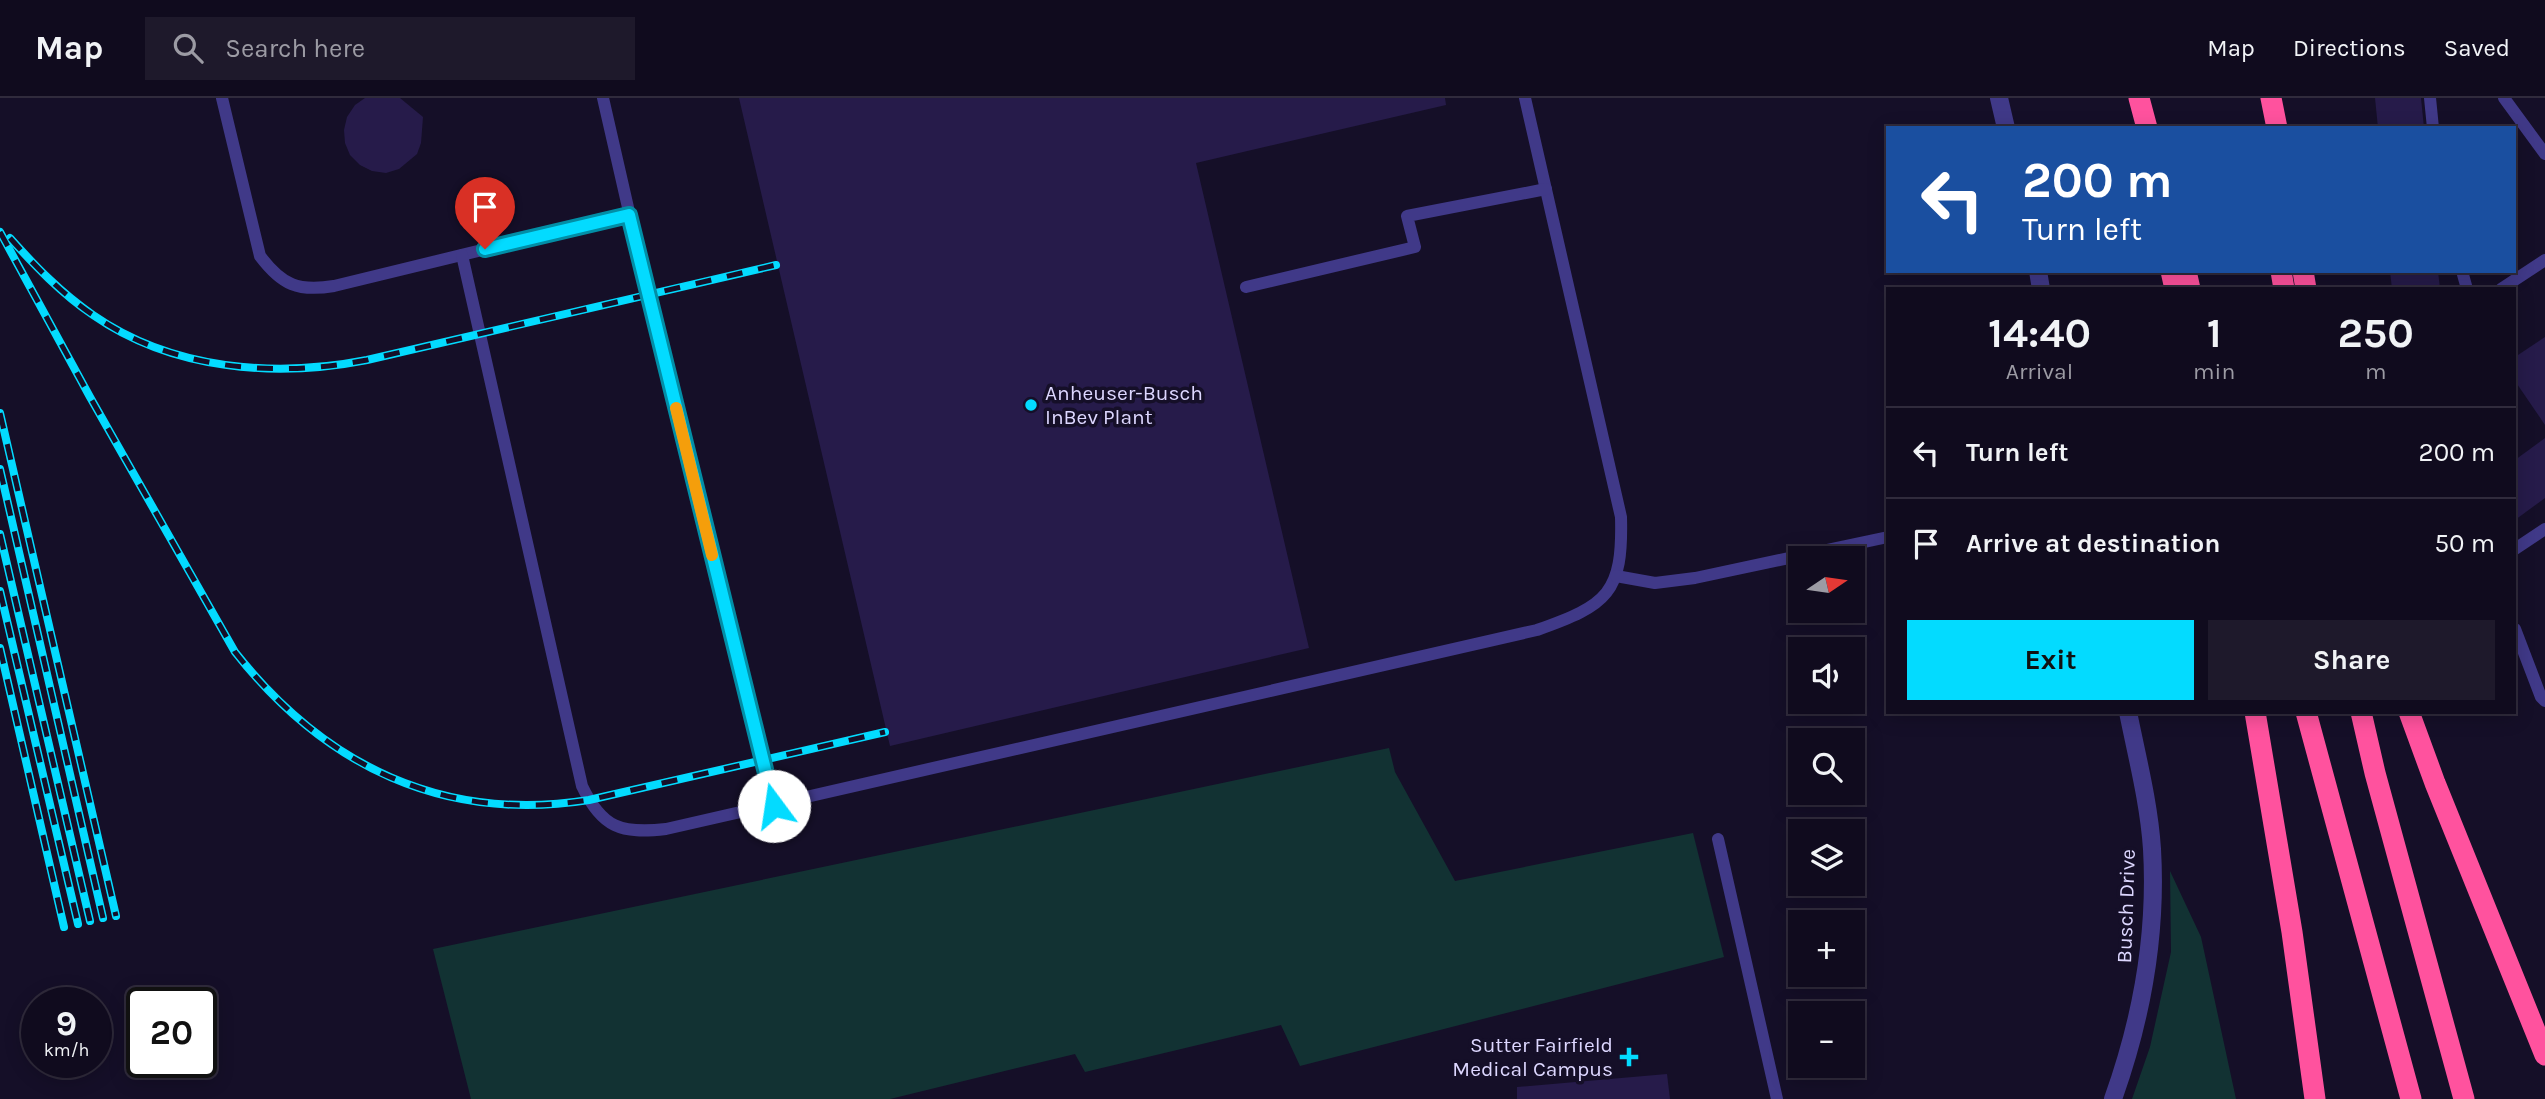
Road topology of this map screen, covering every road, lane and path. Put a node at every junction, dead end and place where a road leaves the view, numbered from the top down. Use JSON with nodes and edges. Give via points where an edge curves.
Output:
{"nodes":[{"id":1,"x":222,"y":98,"type":"edge"},
{"id":2,"x":603,"y":98,"type":"edge"},
{"id":3,"x":1525,"y":98,"type":"edge"},
{"id":4,"x":1999,"y":98,"type":"edge"},
{"id":5,"x":2137,"y":98,"type":"edge"},
{"id":6,"x":2263,"y":98,"type":"edge"},
{"id":7,"x":2271,"y":98,"type":"edge"},
{"id":8,"x":2430,"y":98,"type":"edge"},
{"id":9,"x":2504,"y":98,"type":"edge"},
{"id":10,"x":2006,"y":126,"type":"edge"},
{"id":11,"x":2141,"y":126,"type":"edge"},
{"id":12,"x":2146,"y":126,"type":"edge"},
{"id":13,"x":2266,"y":126,"type":"edge"},
{"id":14,"x":2277,"y":126,"type":"edge"},
{"id":15,"x":2433,"y":126,"type":"edge"},
{"id":16,"x":2545,"y":154,"type":"edge"},
{"id":17,"x":1546,"y":188,"type":"junction"},
{"id":18,"x":629,"y":215,"type":"junction"},
{"id":19,"x":461,"y":255,"type":"junction"},
{"id":20,"x":2545,"y":260,"type":"edge"},
{"id":21,"x":1246,"y":287,"type":"dead end"},
{"id":22,"x":2504,"y":287,"type":"edge"},
{"id":23,"x":2545,"y":529,"type":"edge"},
{"id":24,"x":1886,"y":537,"type":"edge"},
{"id":25,"x":2516,"y":548,"type":"edge"},
{"id":26,"x":1616,"y":576,"type":"junction"},
{"id":27,"x":2516,"y":632,"type":"edge"},
{"id":28,"x":2545,"y":701,"type":"edge"},
{"id":29,"x":2128,"y":714,"type":"edge"},
{"id":30,"x":2255,"y":714,"type":"edge"},
{"id":31,"x":2307,"y":714,"type":"edge"},
{"id":32,"x":2361,"y":714,"type":"edge"},
{"id":33,"x":2410,"y":714,"type":"edge"},
{"id":34,"x":774,"y":806,"type":"junction"},
{"id":35,"x":1718,"y":839,"type":"dead end"},
{"id":36,"x":2545,"y":1055,"type":"edge"},
{"id":37,"x":1777,"y":1099,"type":"edge"},
{"id":38,"x":2113,"y":1099,"type":"edge"},
{"id":39,"x":2315,"y":1099,"type":"edge"},
{"id":40,"x":2411,"y":1099,"type":"edge"},
{"id":41,"x":2463,"y":1099,"type":"edge"}],
"edges":[{"from":1,"to":19,"type":"lane","via":[[253,234],[260,256],[275,275],[296,287],[315,289]]},
{"from":2,"to":18,"type":"lane"},
{"from":3,"to":17,"type":"lane"},
{"from":4,"to":10,"type":"street"},
{"from":5,"to":11,"type":"highway"},
{"from":5,"to":12,"type":"highway"},
{"from":6,"to":13,"type":"highway"},
{"from":7,"to":14,"type":"highway"},
{"from":8,"to":15,"type":"lane"},
{"from":9,"to":16,"type":"lane"},
{"from":17,"to":21,"type":"lane","via":[[1407,216],[1415,247]]},
{"from":17,"to":26,"type":"lane","via":[[1620,517]]},
{"from":18,"to":19,"type":"lane"},
{"from":18,"to":34,"type":"lane"},
{"from":19,"to":34,"type":"lane","via":[[579,773],[589,800],[619,829],[641,832]]},
{"from":20,"to":22,"type":"lane"},
{"from":23,"to":25,"type":"lane"},
{"from":24,"to":26,"type":"lane","via":[[1695,578],[1655,583]]},
{"from":26,"to":34,"type":"lane","via":[[1613,585],[1579,614],[1538,630]]},
{"from":27,"to":28,"type":"lane"},
{"from":29,"to":38,"type":"street","name":"Busch Drive","via":[[2152,847],[2152,909],[2148,969],[2135,1034]]},
{"from":30,"to":39,"type":"highway"},
{"from":31,"to":40,"type":"highway"},
{"from":32,"to":41,"type":"highway"},
{"from":33,"to":36,"type":"highway"},
{"from":35,"to":37,"type":"lane"}]}
